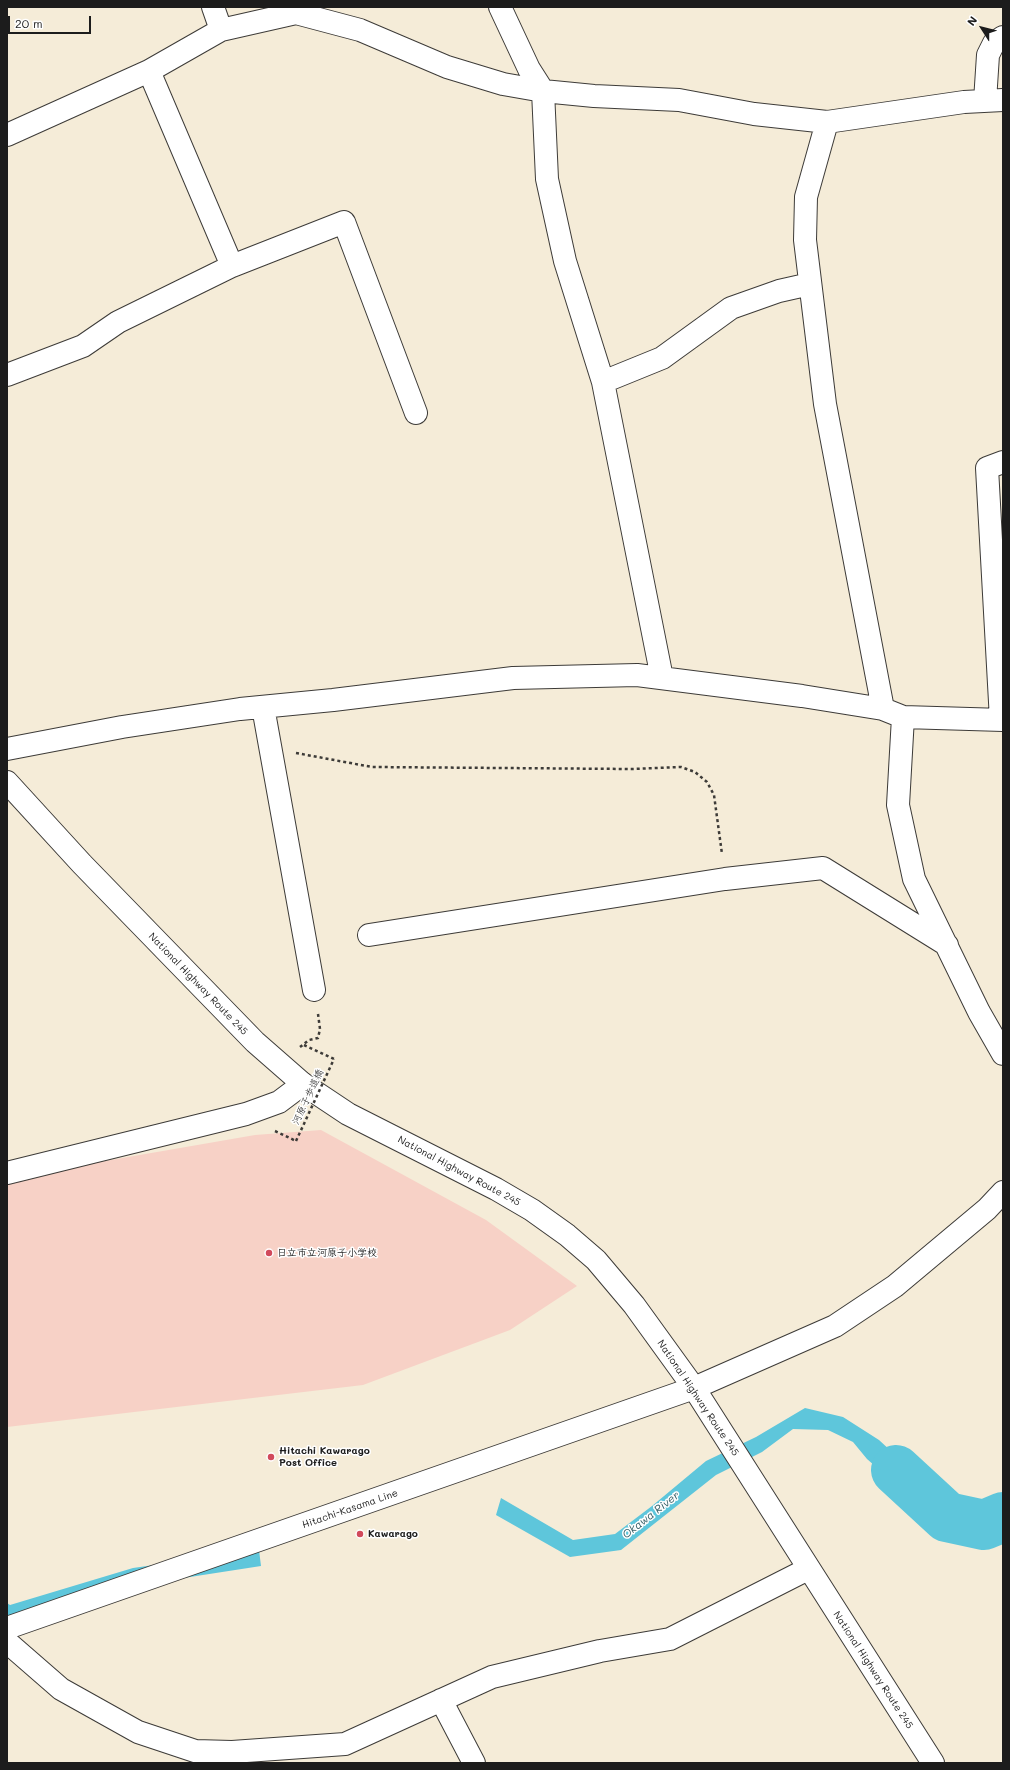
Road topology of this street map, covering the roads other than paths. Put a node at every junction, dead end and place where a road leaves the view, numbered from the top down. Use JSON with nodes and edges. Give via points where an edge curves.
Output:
{"nodes":[{"id":1,"x":213,"y":7,"type":"edge"},
{"id":2,"x":500,"y":7,"type":"edge"},
{"id":3,"x":221,"y":30,"type":"junction"},
{"id":4,"x":1003,"y":37,"type":"edge"},
{"id":5,"x":150,"y":71,"type":"junction"},
{"id":6,"x":543,"y":91,"type":"junction"},
{"id":7,"x":994,"y":101,"type":"edge"},
{"id":8,"x":827,"y":122,"type":"junction"},
{"id":9,"x":7,"y":135,"type":"edge"},
{"id":10,"x":232,"y":266,"type":"junction"},
{"id":11,"x":810,"y":284,"type":"junction"},
{"id":12,"x":7,"y":375,"type":"edge"},
{"id":13,"x":603,"y":382,"type":"junction"},
{"id":14,"x":416,"y":413,"type":"dead end"},
{"id":15,"x":1003,"y":462,"type":"edge"},
{"id":16,"x":662,"y":678,"type":"junction"},
{"id":17,"x":263,"y":706,"type":"junction"},
{"id":18,"x":893,"y":713,"type":"junction"},
{"id":19,"x":1002,"y":720,"type":"edge"},
{"id":20,"x":7,"y":749,"type":"edge"},
{"id":21,"x":7,"y":782,"type":"edge"},
{"id":22,"x":369,"y":935,"type":"dead end"},
{"id":23,"x":947,"y":945,"type":"junction"},
{"id":24,"x":314,"y":990,"type":"road end"},
{"id":25,"x":1003,"y":1054,"type":"edge"},
{"id":26,"x":303,"y":1084,"type":"junction"},
{"id":27,"x":7,"y":1173,"type":"edge"},
{"id":28,"x":1003,"y":1192,"type":"edge"},
{"id":29,"x":694,"y":1388,"type":"junction"},
{"id":30,"x":808,"y":1569,"type":"junction"},
{"id":31,"x":7,"y":1628,"type":"edge"},
{"id":32,"x":7,"y":1642,"type":"edge"},
{"id":33,"x":441,"y":1700,"type":"junction"},
{"id":34,"x":234,"y":1758,"type":"edge"},
{"id":35,"x":925,"y":1760,"type":"edge"},
{"id":36,"x":474,"y":1763,"type":"edge"}],
"edges":[{"from":1,"to":3,"type":"main road"},
{"from":2,"to":6,"type":"main road","via":[[529,69]]},
{"from":3,"to":5,"type":"main road"},
{"from":3,"to":6,"type":"main road","via":[[296,13],[360,30],[447,67],[503,84]]},
{"from":4,"to":7,"type":"main road","via":[[994,43],[988,55]]},
{"from":5,"to":9,"type":"main road"},
{"from":5,"to":10,"type":"main road"},
{"from":6,"to":8,"type":"main road","via":[[679,100],[754,114]]},
{"from":6,"to":13,"type":"main road","via":[[547,179],[565,261]]},
{"from":7,"to":8,"type":"main road","via":[[964,102]]},
{"from":8,"to":11,"type":"main road","via":[[806,197],[805,240]]},
{"from":10,"to":12,"type":"main road","via":[[118,322],[83,346]]},
{"from":10,"to":14,"type":"main road","via":[[344,222]]},
{"from":11,"to":13,"type":"main road","via":[[779,291],[731,308],[662,358]]},
{"from":11,"to":18,"type":"main road","via":[[825,404]]},
{"from":13,"to":16,"type":"main road"},
{"from":15,"to":19,"type":"main road","via":[[987,468]]},
{"from":16,"to":17,"type":"main road","via":[[637,675],[513,678]]},
{"from":16,"to":18,"type":"main road","via":[[802,696]]},
{"from":17,"to":20,"type":"main road","via":[[122,727]]},
{"from":17,"to":24,"type":"main road"},
{"from":18,"to":19,"type":"main road"},
{"from":18,"to":23,"type":"main road","via":[[898,805],[914,879]]},
{"from":21,"to":26,"type":"main road","name":"National Highway Route 245","via":[[87,870],[255,1042]]},
{"from":22,"to":23,"type":"main road","via":[[725,879],[823,868]]},
{"from":23,"to":25,"type":"main road","via":[[979,1012]]},
{"from":26,"to":27,"type":"main road","via":[[279,1102],[246,1114]]},
{"from":26,"to":29,"type":"main road","name":"National Highway Route 245","via":[[348,1114],[496,1189],[567,1235],[596,1260],[634,1305]]},
{"from":28,"to":29,"type":"main road","name":"Hitachi-Kasama Line","via":[[987,1209],[895,1286],[835,1326]]},
{"from":29,"to":30,"type":"main road","name":"National Highway Route 245"},
{"from":29,"to":31,"type":"main road","name":"Hitachi-Kasama Line"},
{"from":30,"to":33,"type":"main road","via":[[670,1639],[600,1651],[492,1678]]},
{"from":30,"to":35,"type":"main road","name":"National Highway Route 245"},
{"from":32,"to":34,"type":"main road","via":[[61,1689],[138,1732],[195,1751]]},
{"from":33,"to":34,"type":"main road","via":[[345,1744]]},
{"from":33,"to":36,"type":"main road"}]}
